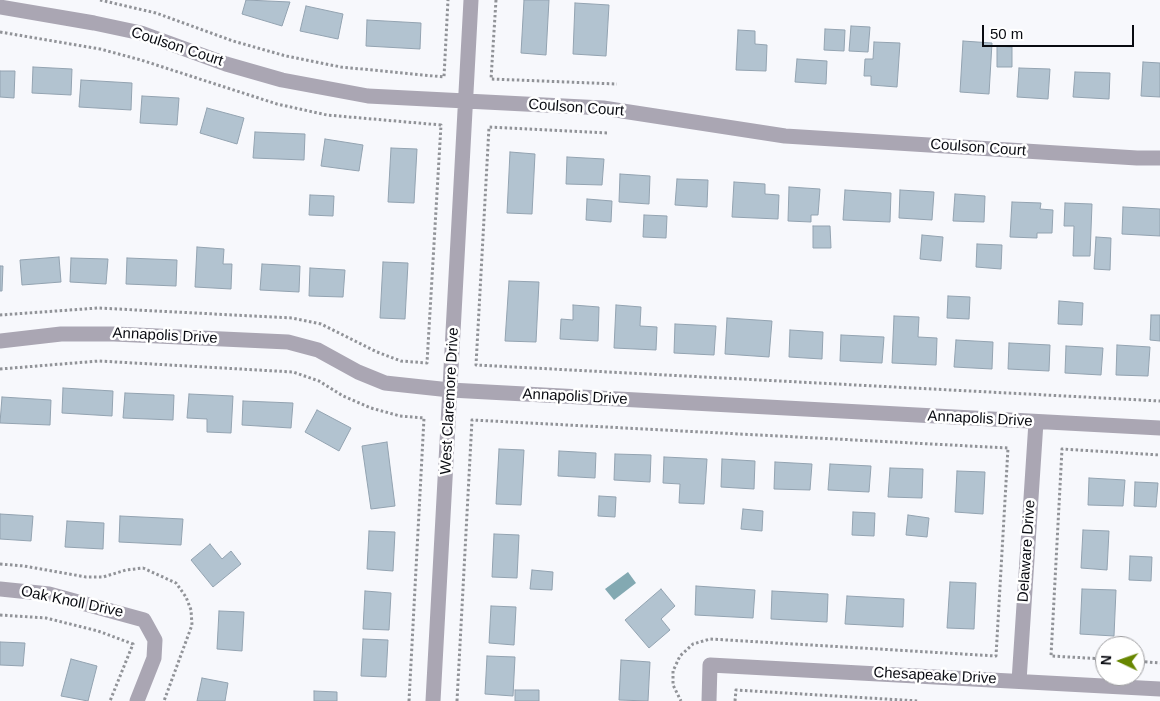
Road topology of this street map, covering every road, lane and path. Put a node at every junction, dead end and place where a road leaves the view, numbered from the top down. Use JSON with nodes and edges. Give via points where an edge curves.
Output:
{"nodes":[{"id":1,"x":100,"y":0,"type":"edge"},
{"id":2,"x":448,"y":0,"type":"edge"},
{"id":3,"x":471,"y":0,"type":"edge"},
{"id":4,"x":496,"y":0,"type":"edge"},
{"id":5,"x":0,"y":8,"type":"edge"},
{"id":6,"x":0,"y":32,"type":"edge"},
{"id":7,"x":617,"y":84,"type":"dead end"},
{"id":8,"x":466,"y":102,"type":"junction"},
{"id":9,"x":607,"y":132,"type":"dead end"},
{"id":10,"x":1160,"y":158,"type":"edge"},
{"id":11,"x":0,"y":315,"type":"edge"},
{"id":12,"x":0,"y":341,"type":"edge"},
{"id":13,"x":0,"y":369,"type":"edge"},
{"id":14,"x":450,"y":390,"type":"junction"},
{"id":15,"x":1160,"y":401,"type":"edge"},
{"id":16,"x":1036,"y":422,"type":"junction"},
{"id":17,"x":1160,"y":428,"type":"edge"},
{"id":18,"x":1160,"y":455,"type":"edge"},
{"id":19,"x":0,"y":589,"type":"edge"},
{"id":20,"x":0,"y":615,"type":"edge"},
{"id":21,"x":1095,"y":659,"type":"edge"},
{"id":22,"x":1145,"y":662,"type":"edge"},
{"id":23,"x":1160,"y":663,"type":"edge"},
{"id":24,"x":1019,"y":681,"type":"junction"},
{"id":25,"x":1160,"y":689,"type":"edge"},
{"id":26,"x":110,"y":701,"type":"edge"},
{"id":27,"x":137,"y":701,"type":"edge"},
{"id":28,"x":409,"y":701,"type":"edge"},
{"id":29,"x":433,"y":701,"type":"edge"},
{"id":30,"x":457,"y":701,"type":"edge"},
{"id":31,"x":681,"y":701,"type":"edge"},
{"id":32,"x":709,"y":701,"type":"edge"},
{"id":33,"x":735,"y":701,"type":"edge"},
{"id":34,"x":919,"y":701,"type":"edge"}],
"edges":[{"from":1,"to":2,"type":"path","via":[[156,13],[286,56],[341,67],[444,77]]},
{"from":3,"to":8,"type":"street","name":"West Claremore Drive"},
{"from":4,"to":7,"type":"path","via":[[491,79]]},
{"from":5,"to":8,"type":"street","name":"Coulson Court","via":[[141,33],[226,64],[282,80],[368,96]]},
{"from":6,"to":11,"type":"path","via":[[54,40],[140,60],[277,104],[362,119],[441,125],[427,363],[401,361],[321,324],[292,318],[98,308]]},
{"from":8,"to":10,"type":"street","name":"Coulson Court","via":[[603,108],[785,136]]},
{"from":8,"to":14,"type":"street","name":"West Claremore Drive"},
{"from":9,"to":15,"type":"path","via":[[488,127],[476,365]]},
{"from":12,"to":14,"type":"street","name":"Annapolis Drive","via":[[61,334],[106,334],[288,342],[318,350],[385,384]]},
{"from":13,"to":28,"type":"path","via":[[99,361],[294,372],[320,381],[371,408],[424,418]]},
{"from":14,"to":16,"type":"street","name":"Annapolis Drive"},
{"from":14,"to":29,"type":"street","name":"West Claremore Drive"},
{"from":16,"to":17,"type":"street","name":"Annapolis Drive"},
{"from":16,"to":24,"type":"street","name":"Delaware Drive"},
{"from":18,"to":21,"type":"path","via":[[1062,449],[1051,656]]},
{"from":19,"to":27,"type":"street","name":"Oak Knoll Drive","via":[[49,594],[144,620],[154,640],[154,658]]},
{"from":20,"to":26,"type":"path","via":[[46,618],[133,644]]},
{"from":22,"to":23,"type":"path"},
{"from":24,"to":25,"type":"street","name":"Chesapeake Drive"},
{"from":24,"to":32,"type":"street","name":"Chesapeake Drive","via":[[710,665]]},
{"from":30,"to":31,"type":"path","via":[[472,420],[1008,448],[996,656],[710,639],[693,644],[676,663],[673,686]]},
{"from":33,"to":34,"type":"path","via":[[736,690]]}]}
